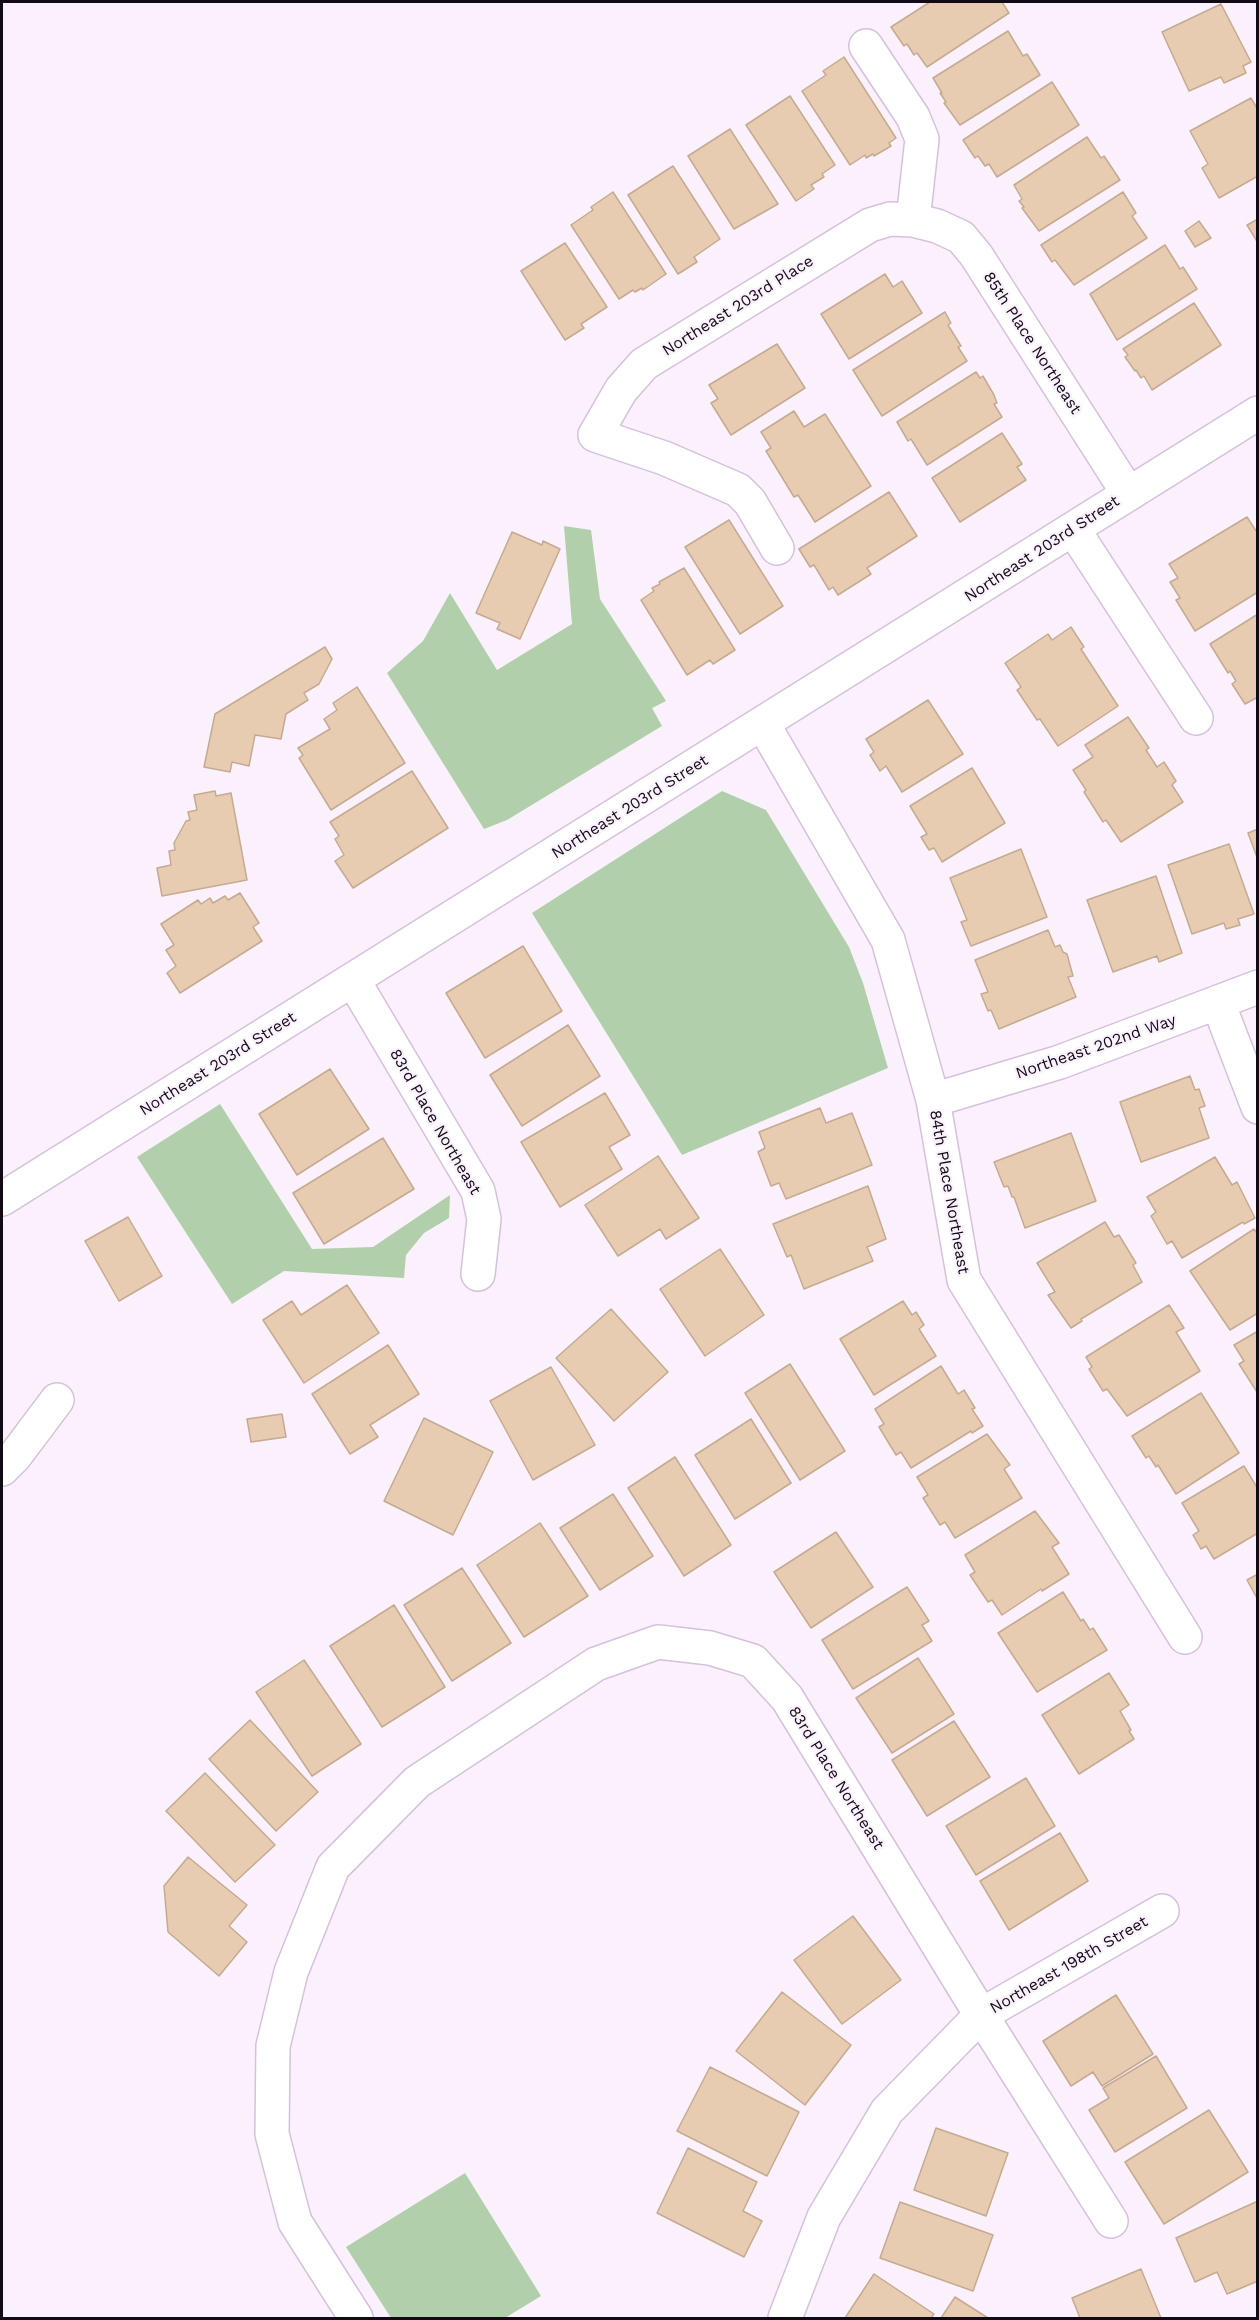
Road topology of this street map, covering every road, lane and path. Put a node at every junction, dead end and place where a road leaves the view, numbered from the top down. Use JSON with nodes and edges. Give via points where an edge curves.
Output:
{"nodes":[{"id":1,"x":866,"y":46,"type":"dead end"},
{"id":2,"x":913,"y":220,"type":"junction"},
{"id":3,"x":1257,"y":413,"type":"edge"},
{"id":4,"x":1128,"y":493,"type":"junction"},
{"id":5,"x":1073,"y":529,"type":"junction"},
{"id":6,"x":777,"y":548,"type":"dead end"},
{"id":7,"x":1196,"y":718,"type":"dead end"},
{"id":8,"x":763,"y":724,"type":"junction"},
{"id":9,"x":353,"y":980,"type":"junction"},
{"id":10,"x":1257,"y":987,"type":"edge"},
{"id":11,"x":1218,"y":1003,"type":"junction"},
{"id":12,"x":933,"y":1100,"type":"junction"},
{"id":13,"x":1257,"y":1107,"type":"edge"},
{"id":14,"x":2,"y":1199,"type":"edge"},
{"id":15,"x":478,"y":1274,"type":"dead end"},
{"id":16,"x":57,"y":1400,"type":"dead end"},
{"id":17,"x":2,"y":1469,"type":"edge"},
{"id":18,"x":1185,"y":1637,"type":"dead end"},
{"id":19,"x":1162,"y":1911,"type":"dead end"},
{"id":20,"x":981,"y":2015,"type":"junction"},
{"id":21,"x":1111,"y":2221,"type":"dead end"},
{"id":22,"x":356,"y":2319,"type":"edge"},
{"id":23,"x":785,"y":2319,"type":"edge"}],
"edges":[{"from":1,"to":2,"type":"street","via":[[913,117],[922,139]]},
{"from":2,"to":4,"type":"street","name":"85th Place Northeast","via":[[962,237]]},
{"from":2,"to":6,"type":"street","name":"Northeast 203rd Place","via":[[890,219],[870,225],[644,364],[621,390],[595,435],[664,458],[738,490],[750,502]]},
{"from":3,"to":4,"type":"street","name":"Northeast 203rd Street"},
{"from":4,"to":5,"type":"street","name":"Northeast 203rd Street"},
{"from":5,"to":7,"type":"street"},
{"from":5,"to":8,"type":"street","name":"Northeast 203rd Street"},
{"from":8,"to":9,"type":"street","name":"Northeast 203rd Street"},
{"from":8,"to":12,"type":"street","name":"84th Place Northeast","via":[[888,940]]},
{"from":9,"to":14,"type":"street","name":"Northeast 203rd Street"},
{"from":9,"to":15,"type":"street","name":"83rd Place Northeast","via":[[478,1191],[484,1219]]},
{"from":10,"to":11,"type":"street","name":"Northeast 202nd Way"},
{"from":11,"to":12,"type":"street","name":"Northeast 202nd Way","via":[[1060,1062]]},
{"from":11,"to":13,"type":"street"},
{"from":12,"to":18,"type":"street","name":"84th Place Northeast","via":[[964,1280]]},
{"from":16,"to":17,"type":"street"},
{"from":19,"to":20,"type":"street","name":"Northeast 198th Street"},
{"from":20,"to":21,"type":"street","name":"83rd Place Northeast"},
{"from":20,"to":22,"type":"street","name":"83rd Place Northeast","via":[[787,1698],[753,1660],[710,1648],[658,1642],[596,1664],[417,1782],[333,1868],[291,1972],[273,2046],[272,2134],[295,2222]]},
{"from":20,"to":23,"type":"street","name":"Northeast 198th Street","via":[[887,2111],[824,2217]]}]}
